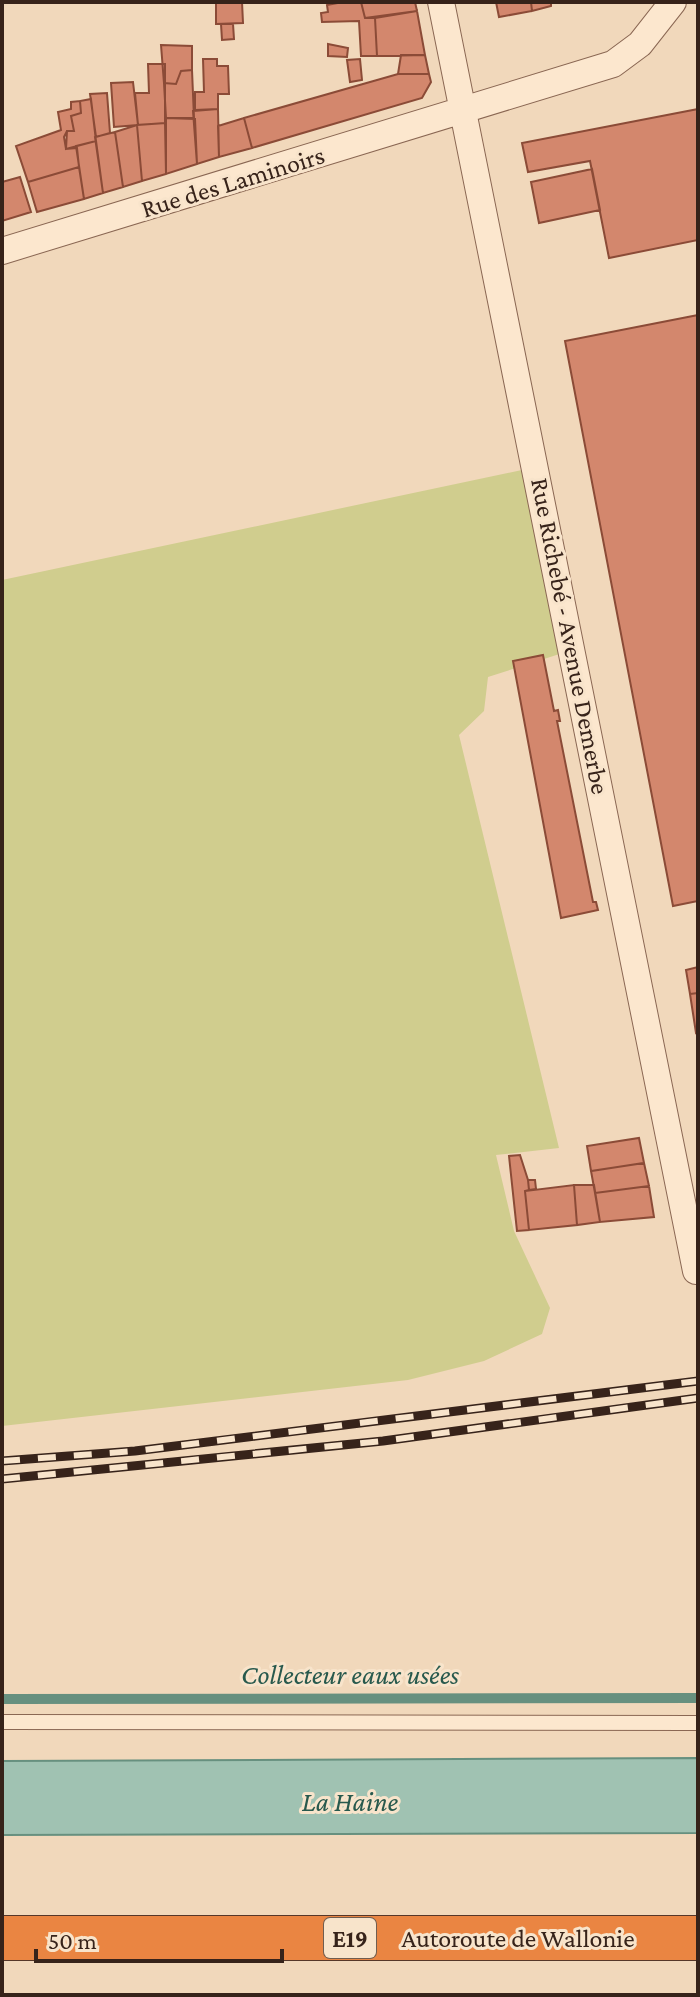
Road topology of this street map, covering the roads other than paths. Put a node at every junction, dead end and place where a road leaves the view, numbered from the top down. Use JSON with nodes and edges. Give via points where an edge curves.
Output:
{"nodes":[{"id":1,"x":441,"y":2,"type":"edge"},
{"id":2,"x":673,"y":2,"type":"edge"},
{"id":3,"x":464,"y":112,"type":"junction"},
{"id":4,"x":2,"y":251,"type":"edge"},
{"id":5,"x":696,"y":1271,"type":"edge"},
{"id":6,"x":2,"y":1722,"type":"edge"},
{"id":7,"x":698,"y":1723,"type":"edge"},
{"id":8,"x":2,"y":1938,"type":"edge"},
{"id":9,"x":698,"y":1938,"type":"edge"}],
"edges":[{"from":1,"to":3,"type":"street","name":"Rue Richebé - Avenue Demerbe"},
{"from":2,"to":3,"type":"street","name":"Rue des Laminoirs","via":[[640,44],[613,64]]},
{"from":3,"to":4,"type":"street","name":"Rue des Laminoirs"},
{"from":3,"to":5,"type":"street","name":"Rue Richebé - Avenue Demerbe"},
{"from":6,"to":7,"type":"lane"},
{"from":8,"to":9,"type":"highway","name":"Autoroute de Wallonie","number":"E19"}]}
